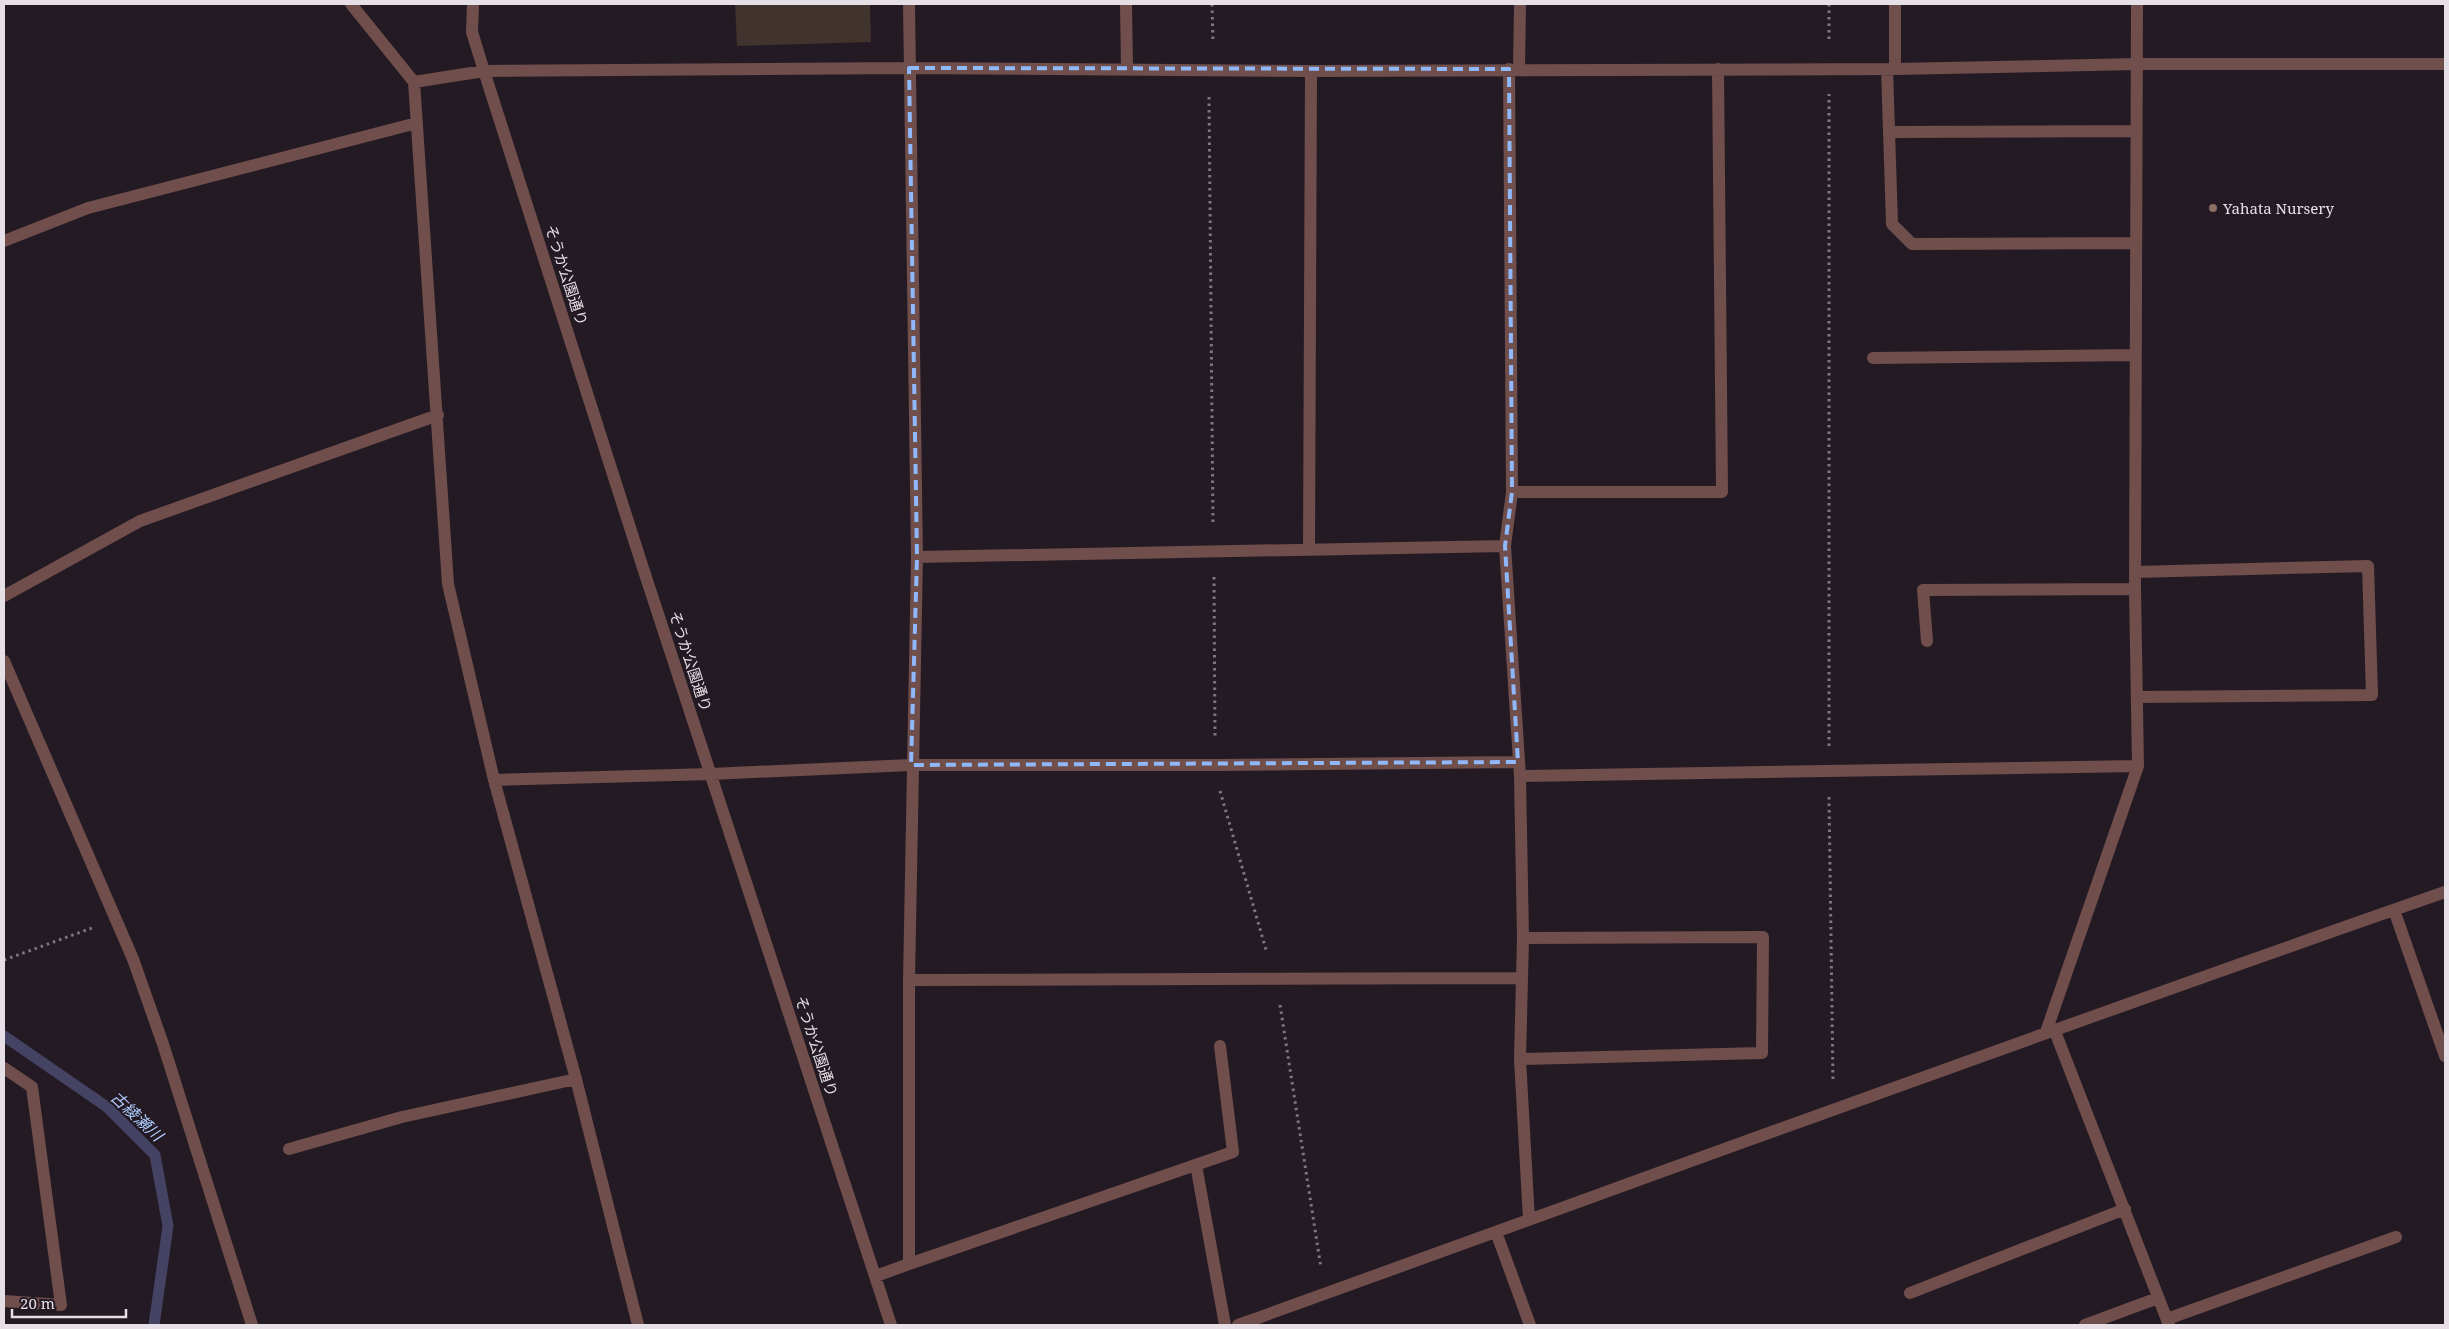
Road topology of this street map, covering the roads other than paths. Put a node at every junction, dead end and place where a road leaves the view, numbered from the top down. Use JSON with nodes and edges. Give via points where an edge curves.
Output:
{"nodes":[{"id":1,"x":351,"y":4,"type":"edge"},
{"id":2,"x":473,"y":4,"type":"edge"},
{"id":3,"x":909,"y":4,"type":"edge"},
{"id":4,"x":1126,"y":4,"type":"edge"},
{"id":5,"x":1520,"y":4,"type":"edge"},
{"id":6,"x":1895,"y":4,"type":"edge"},
{"id":7,"x":2136,"y":4,"type":"edge"},
{"id":8,"x":2137,"y":64,"type":"junction"},
{"id":9,"x":2445,"y":64,"type":"edge"},
{"id":10,"x":909,"y":68,"type":"junction"},
{"id":11,"x":1127,"y":68,"type":"junction"},
{"id":12,"x":1514,"y":69,"type":"junction"},
{"id":13,"x":1718,"y":69,"type":"junction"},
{"id":14,"x":1891,"y":69,"type":"junction"},
{"id":15,"x":484,"y":71,"type":"junction"},
{"id":16,"x":1311,"y":71,"type":"junction"},
{"id":17,"x":414,"y":82,"type":"junction"},
{"id":18,"x":417,"y":123,"type":"junction"},
{"id":19,"x":2136,"y":131,"type":"junction"},
{"id":20,"x":1889,"y":132,"type":"junction"},
{"id":21,"x":4,"y":241,"type":"edge"},
{"id":22,"x":2136,"y":243,"type":"junction"},
{"id":23,"x":2135,"y":355,"type":"junction"},
{"id":24,"x":1873,"y":358,"type":"dead end"},
{"id":25,"x":438,"y":415,"type":"junction"},
{"id":26,"x":1512,"y":492,"type":"junction"},
{"id":27,"x":1505,"y":546,"type":"junction"},
{"id":28,"x":1310,"y":550,"type":"junction"},
{"id":29,"x":917,"y":557,"type":"junction"},
{"id":30,"x":2135,"y":572,"type":"junction"},
{"id":31,"x":2135,"y":589,"type":"junction"},
{"id":32,"x":4,"y":596,"type":"edge"},
{"id":33,"x":1927,"y":641,"type":"dead end"},
{"id":34,"x":4,"y":661,"type":"edge"},
{"id":35,"x":2137,"y":697,"type":"junction"},
{"id":36,"x":1518,"y":762,"type":"junction"},
{"id":37,"x":911,"y":765,"type":"junction"},
{"id":38,"x":2138,"y":766,"type":"junction"},
{"id":39,"x":711,"y":774,"type":"junction"},
{"id":40,"x":1520,"y":776,"type":"junction"},
{"id":41,"x":494,"y":780,"type":"junction"},
{"id":42,"x":2445,"y":892,"type":"edge"},
{"id":43,"x":2394,"y":910,"type":"junction"},
{"id":44,"x":1524,"y":938,"type":"junction"},
{"id":45,"x":1521,"y":978,"type":"junction"},
{"id":46,"x":909,"y":980,"type":"junction"},
{"id":47,"x":2050,"y":1030,"type":"junction"},
{"id":48,"x":1220,"y":1046,"type":"dead end"},
{"id":49,"x":2445,"y":1056,"type":"edge"},
{"id":50,"x":1520,"y":1059,"type":"junction"},
{"id":51,"x":4,"y":1068,"type":"edge"},
{"id":52,"x":576,"y":1079,"type":"junction"},
{"id":53,"x":289,"y":1150,"type":"dead end"},
{"id":54,"x":1196,"y":1165,"type":"junction"},
{"id":55,"x":2125,"y":1210,"type":"junction"},
{"id":56,"x":1529,"y":1220,"type":"junction"},
{"id":57,"x":1496,"y":1232,"type":"junction"},
{"id":58,"x":2396,"y":1236,"type":"dead end"},
{"id":59,"x":910,"y":1264,"type":"junction"},
{"id":60,"x":876,"y":1276,"type":"junction"},
{"id":61,"x":1910,"y":1293,"type":"dead end"},
{"id":62,"x":2158,"y":1298,"type":"junction"},
{"id":63,"x":4,"y":1301,"type":"edge"},
{"id":64,"x":2168,"y":1322,"type":"edge"},
{"id":65,"x":252,"y":1325,"type":"edge"},
{"id":66,"x":638,"y":1325,"type":"edge"},
{"id":67,"x":891,"y":1325,"type":"edge"},
{"id":68,"x":1225,"y":1325,"type":"edge"},
{"id":69,"x":1238,"y":1325,"type":"edge"},
{"id":70,"x":1530,"y":1325,"type":"edge"},
{"id":71,"x":2085,"y":1325,"type":"edge"}],
"edges":[{"from":1,"to":17,"type":"street"},
{"from":2,"to":15,"type":"street","name":"そうか公園通り","via":[[472,32]]},
{"from":3,"to":10,"type":"street"},
{"from":4,"to":11,"type":"street"},
{"from":5,"to":12,"type":"street"},
{"from":6,"to":14,"type":"street"},
{"from":7,"to":8,"type":"street"},
{"from":8,"to":9,"type":"street"},
{"from":8,"to":14,"type":"street"},
{"from":8,"to":19,"type":"street"},
{"from":10,"to":11,"type":"street"},
{"from":10,"to":15,"type":"street"},
{"from":10,"to":29,"type":"street"},
{"from":11,"to":16,"type":"street"},
{"from":12,"to":13,"type":"street"},
{"from":12,"to":16,"type":"street"},
{"from":12,"to":26,"type":"street"},
{"from":13,"to":14,"type":"street"},
{"from":13,"to":26,"type":"street","via":[[1722,492]]},
{"from":14,"to":20,"type":"street"},
{"from":15,"to":17,"type":"street"},
{"from":15,"to":39,"type":"street","name":"そうか公園通り"},
{"from":16,"to":28,"type":"street"},
{"from":17,"to":18,"type":"street"},
{"from":18,"to":21,"type":"street","via":[[88,208]]},
{"from":18,"to":25,"type":"street"},
{"from":19,"to":20,"type":"street"},
{"from":19,"to":22,"type":"street"},
{"from":20,"to":22,"type":"street","via":[[1892,224],[1912,244]]},
{"from":22,"to":23,"type":"street"},
{"from":23,"to":24,"type":"street"},
{"from":23,"to":30,"type":"street"},
{"from":25,"to":32,"type":"street","via":[[140,521]]},
{"from":25,"to":41,"type":"street","via":[[448,584]]},
{"from":26,"to":27,"type":"street"},
{"from":27,"to":28,"type":"street"},
{"from":27,"to":36,"type":"street"},
{"from":28,"to":29,"type":"street"},
{"from":29,"to":37,"type":"street"},
{"from":30,"to":31,"type":"street"},
{"from":30,"to":35,"type":"street","via":[[2368,566],[2372,695]]},
{"from":31,"to":33,"type":"street","via":[[1923,590]]},
{"from":31,"to":35,"type":"street"},
{"from":34,"to":65,"type":"street","via":[[133,959]]},
{"from":35,"to":38,"type":"street"},
{"from":36,"to":37,"type":"street"},
{"from":36,"to":40,"type":"street"},
{"from":37,"to":39,"type":"street"},
{"from":37,"to":46,"type":"street"},
{"from":38,"to":40,"type":"street"},
{"from":38,"to":47,"type":"street"},
{"from":39,"to":41,"type":"street"},
{"from":39,"to":60,"type":"street","name":"そうか公園通り"},
{"from":40,"to":44,"type":"street"},
{"from":41,"to":52,"type":"street"},
{"from":42,"to":43,"type":"street"},
{"from":43,"to":47,"type":"street"},
{"from":43,"to":49,"type":"street"},
{"from":44,"to":45,"type":"street"},
{"from":44,"to":50,"type":"street","via":[[1763,937],[1762,1053]]},
{"from":45,"to":46,"type":"street"},
{"from":45,"to":50,"type":"street"},
{"from":46,"to":59,"type":"street"},
{"from":47,"to":55,"type":"street"},
{"from":47,"to":56,"type":"street"},
{"from":48,"to":54,"type":"street","via":[[1233,1152]]},
{"from":50,"to":56,"type":"street"},
{"from":51,"to":63,"type":"street","via":[[32,1087],[61,1305]]},
{"from":52,"to":53,"type":"street","via":[[402,1117]]},
{"from":52,"to":66,"type":"street"},
{"from":54,"to":59,"type":"street"},
{"from":54,"to":68,"type":"street"},
{"from":55,"to":61,"type":"street"},
{"from":55,"to":62,"type":"street"},
{"from":56,"to":57,"type":"street"},
{"from":57,"to":69,"type":"street"},
{"from":57,"to":70,"type":"street"},
{"from":58,"to":64,"type":"street"},
{"from":59,"to":60,"type":"street"},
{"from":60,"to":67,"type":"street","name":"そうか公園通り"},
{"from":62,"to":64,"type":"street"},
{"from":62,"to":71,"type":"street"}]}
